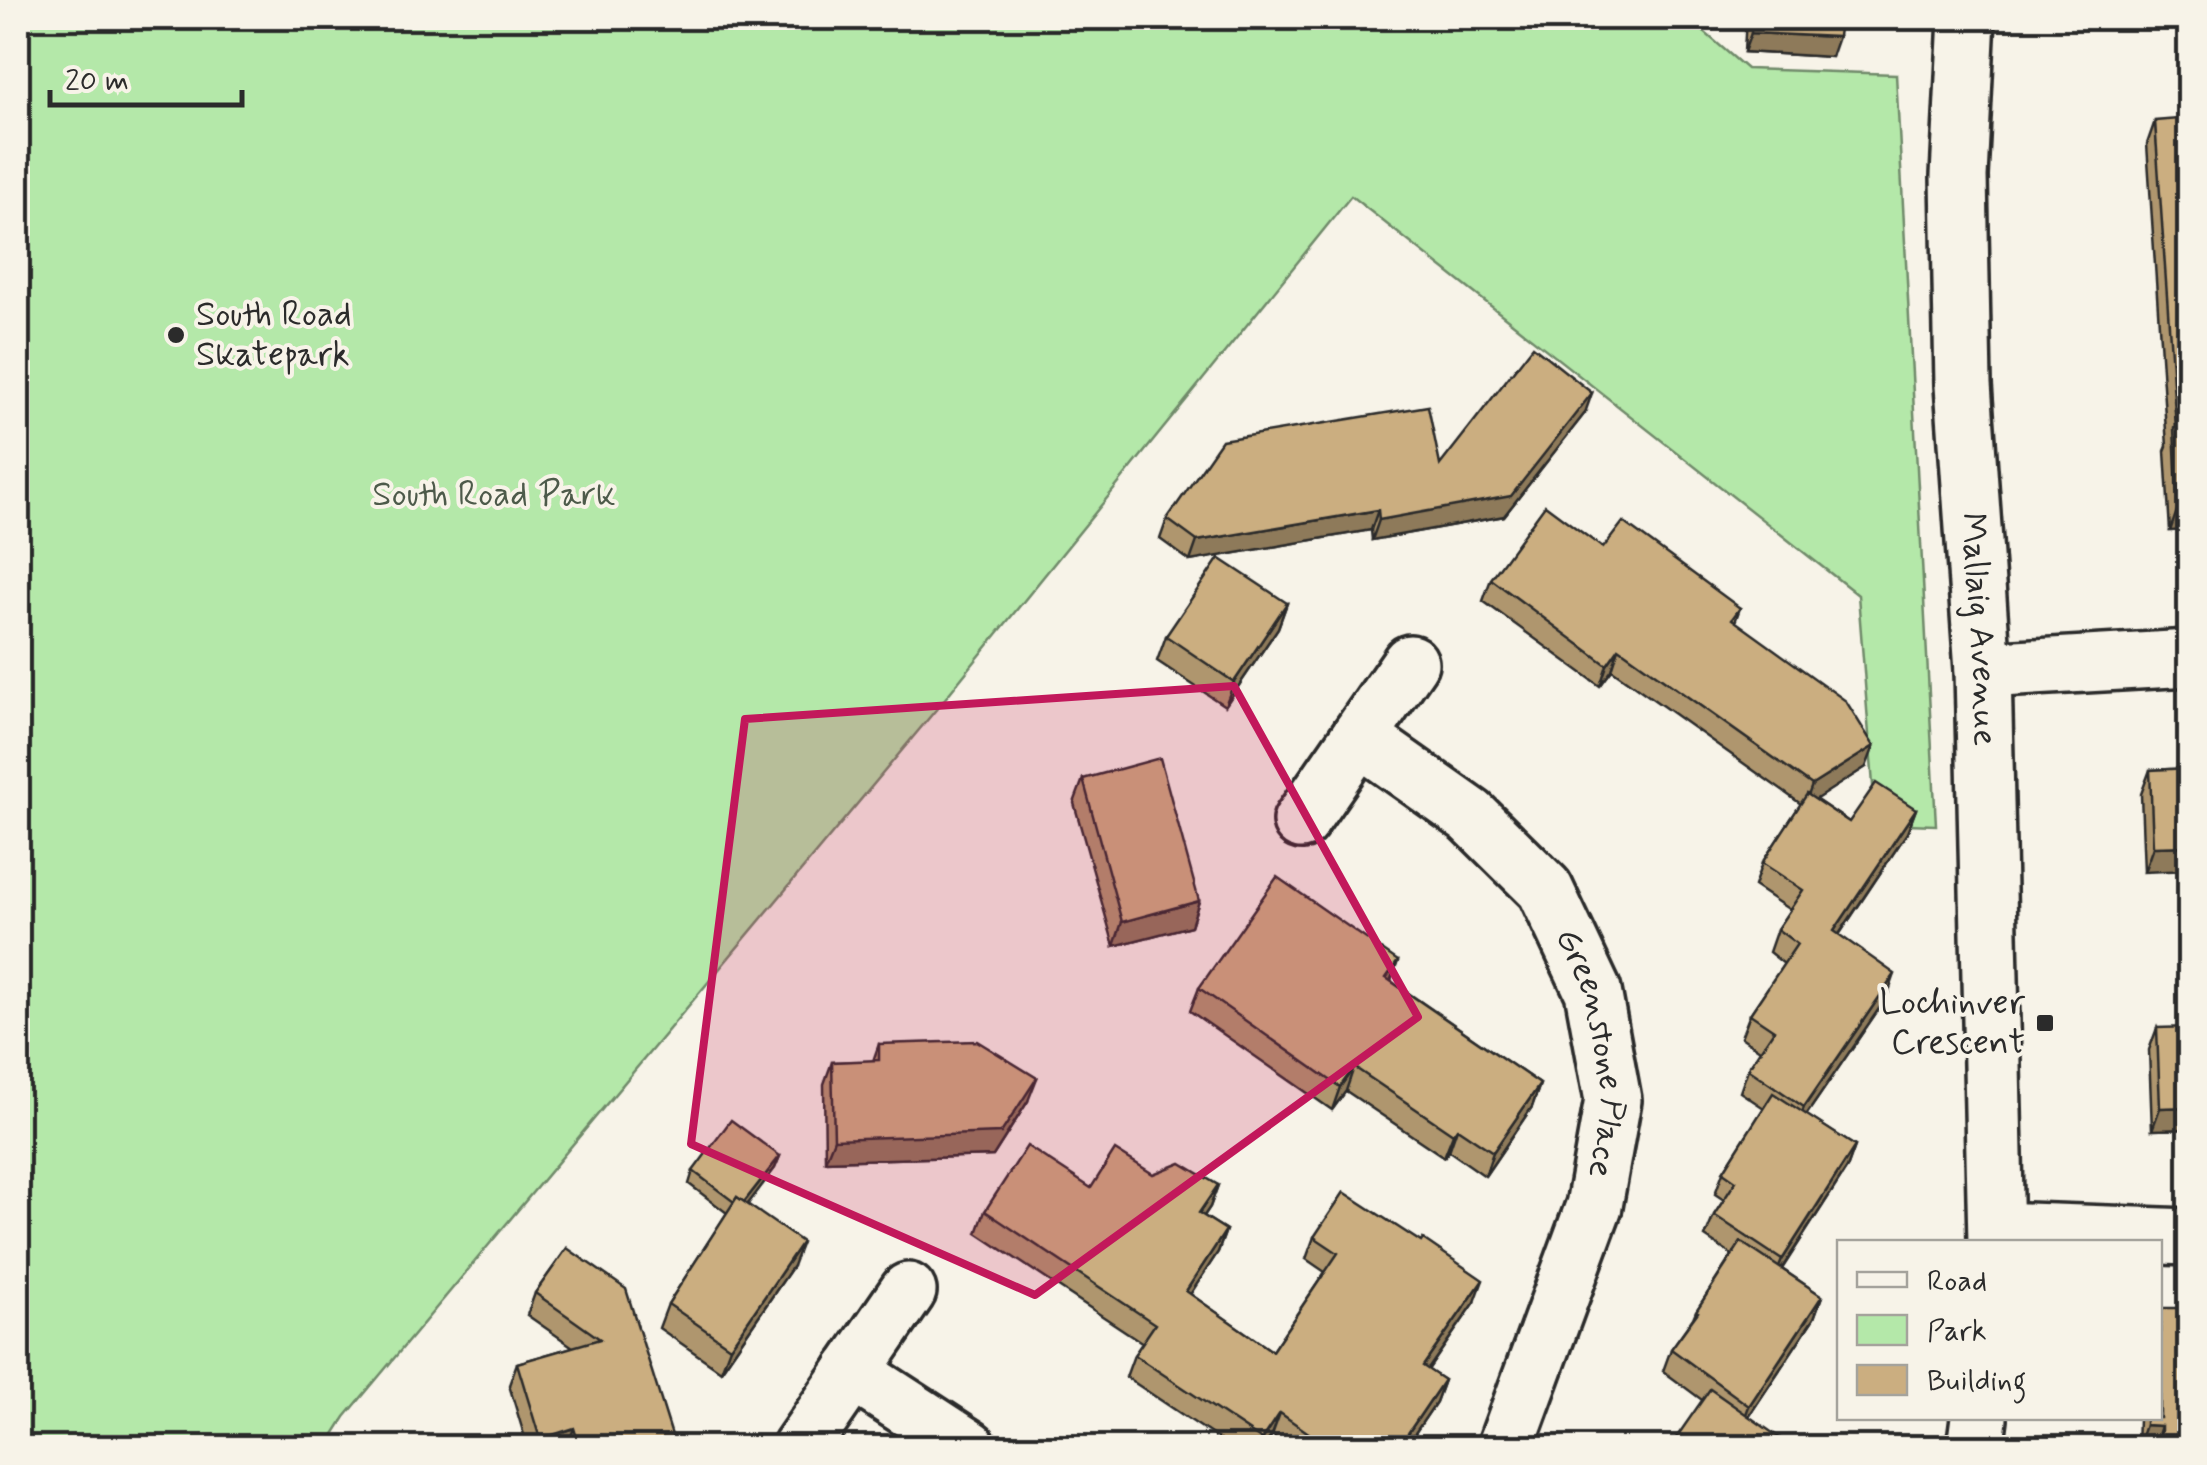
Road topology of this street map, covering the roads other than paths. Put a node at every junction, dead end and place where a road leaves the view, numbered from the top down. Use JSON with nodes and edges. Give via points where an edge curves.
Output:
{"nodes":[{"id":1,"x":1967,"y":18,"type":"edge"},
{"id":2,"x":2190,"y":658,"type":"edge"},
{"id":3,"x":1410,"y":662,"type":"dead end"},
{"id":4,"x":1983,"y":670,"type":"junction"},
{"id":5,"x":1359,"y":737,"type":"junction"},
{"id":6,"x":1301,"y":820,"type":"dead end"},
{"id":7,"x":1996,"y":1236,"type":"edge"},
{"id":8,"x":2190,"y":1237,"type":"edge"},
{"id":9,"x":908,"y":1291,"type":"dead end"},
{"id":10,"x":852,"y":1372,"type":"junction"},
{"id":11,"x":1980,"y":1420,"type":"edge"},
{"id":12,"x":800,"y":1448,"type":"edge"},
{"id":13,"x":968,"y":1448,"type":"edge"},
{"id":14,"x":1506,"y":1448,"type":"edge"},
{"id":15,"x":1975,"y":1448,"type":"edge"}],
"edges":[{"from":1,"to":4,"type":"street","name":"Mallaig Avenue","via":[[1958,176],[1962,346]]},
{"from":2,"to":4,"type":"street"},
{"from":3,"to":5,"type":"street"},
{"from":4,"to":7,"type":"street","name":"Mallaig Avenue"},
{"from":5,"to":6,"type":"street"},
{"from":5,"to":14,"type":"street","name":"Greenstone Place","via":[[1471,816],[1545,889],[1594,991],[1613,1100],[1594,1206]]},
{"from":7,"to":8,"type":"street"},
{"from":9,"to":10,"type":"street"},
{"from":10,"to":12,"type":"street"},
{"from":10,"to":13,"type":"street"},
{"from":11,"to":15,"type":"street"}]}
